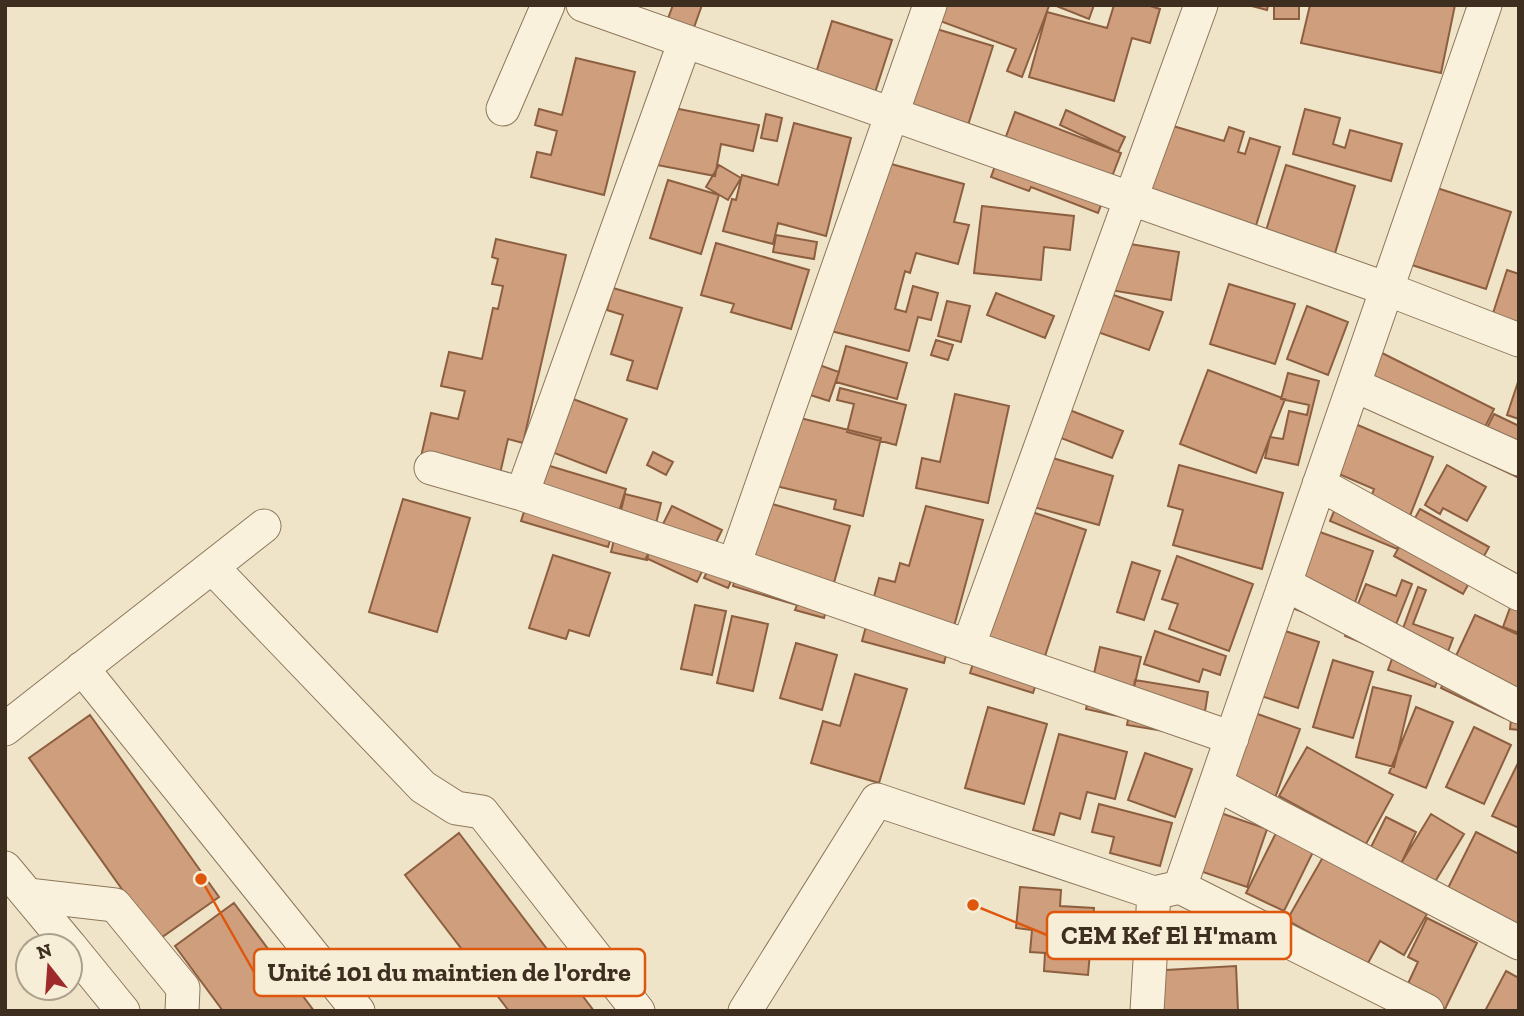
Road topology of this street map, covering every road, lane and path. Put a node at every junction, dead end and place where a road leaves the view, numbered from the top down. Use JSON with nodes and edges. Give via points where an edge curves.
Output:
{"nodes":[{"id":1,"x":548,"y":5,"type":"edge"},
{"id":2,"x":583,"y":5,"type":"edge"},
{"id":3,"x":930,"y":5,"type":"edge"},
{"id":4,"x":1201,"y":5,"type":"edge"},
{"id":5,"x":1485,"y":5,"type":"edge"},
{"id":6,"x":685,"y":40,"type":"junction"},
{"id":7,"x":503,"y":109,"type":"dead end"},
{"id":8,"x":893,"y":113,"type":"junction"},
{"id":9,"x":1130,"y":200,"type":"junction"},
{"id":10,"x":1387,"y":289,"type":"junction"},
{"id":11,"x":1519,"y":340,"type":"edge"},
{"id":12,"x":1354,"y":385,"type":"junction"},
{"id":13,"x":1519,"y":458,"type":"edge"},
{"id":14,"x":431,"y":468,"type":"dead end"},
{"id":15,"x":1320,"y":484,"type":"junction"},
{"id":16,"x":522,"y":494,"type":"junction"},
{"id":17,"x":264,"y":526,"type":"dead end"},
{"id":18,"x":734,"y":565,"type":"junction"},
{"id":19,"x":212,"y":567,"type":"junction"},
{"id":20,"x":1285,"y":584,"type":"junction"},
{"id":21,"x":1519,"y":594,"type":"edge"},
{"id":22,"x":968,"y":646,"type":"junction"},
{"id":23,"x":82,"y":668,"type":"junction"},
{"id":24,"x":1519,"y":707,"type":"edge"},
{"id":25,"x":5,"y":729,"type":"edge"},
{"id":26,"x":1232,"y":738,"type":"junction"},
{"id":27,"x":1216,"y":784,"type":"junction"},
{"id":28,"x":5,"y":868,"type":"edge"},
{"id":29,"x":1167,"y":890,"type":"junction"},
{"id":30,"x":28,"y":895,"type":"junction"},
{"id":31,"x":58,"y":932,"type":"edge"},
{"id":32,"x":1519,"y":943,"type":"edge"},
{"id":33,"x":84,"y":963,"type":"edge"},
{"id":34,"x":123,"y":1011,"type":"edge"},
{"id":35,"x":182,"y":1011,"type":"edge"},
{"id":36,"x":358,"y":1011,"type":"edge"},
{"id":37,"x":638,"y":1011,"type":"edge"},
{"id":38,"x":745,"y":1011,"type":"edge"},
{"id":39,"x":1147,"y":1011,"type":"edge"},
{"id":40,"x":1427,"y":1011,"type":"edge"}],
"edges":[{"from":1,"to":7,"type":"street"},
{"from":2,"to":6,"type":"street"},
{"from":3,"to":8,"type":"street"},
{"from":4,"to":9,"type":"street"},
{"from":5,"to":10,"type":"street"},
{"from":6,"to":8,"type":"street"},
{"from":6,"to":16,"type":"street"},
{"from":8,"to":9,"type":"street"},
{"from":8,"to":18,"type":"street"},
{"from":9,"to":10,"type":"street"},
{"from":9,"to":22,"type":"street"},
{"from":10,"to":11,"type":"street"},
{"from":10,"to":12,"type":"street"},
{"from":12,"to":13,"type":"street"},
{"from":12,"to":15,"type":"street"},
{"from":14,"to":16,"type":"street"},
{"from":15,"to":20,"type":"street"},
{"from":15,"to":21,"type":"street"},
{"from":16,"to":18,"type":"street"},
{"from":17,"to":19,"type":"street"},
{"from":18,"to":22,"type":"street"},
{"from":19,"to":23,"type":"street"},
{"from":19,"to":37,"type":"street","via":[[423,787],[456,808],[482,812]]},
{"from":20,"to":24,"type":"street"},
{"from":20,"to":26,"type":"street"},
{"from":22,"to":26,"type":"street"},
{"from":23,"to":25,"type":"street"},
{"from":23,"to":36,"type":"street"},
{"from":26,"to":27,"type":"street"},
{"from":27,"to":29,"type":"street"},
{"from":27,"to":32,"type":"street"},
{"from":28,"to":30,"type":"street"},
{"from":29,"to":38,"type":"street","via":[[877,800]]},
{"from":29,"to":39,"type":"street"},
{"from":29,"to":40,"type":"street"},
{"from":30,"to":31,"type":"street"},
{"from":30,"to":35,"type":"street","via":[[115,905],[183,988]]},
{"from":33,"to":34,"type":"street"}]}
